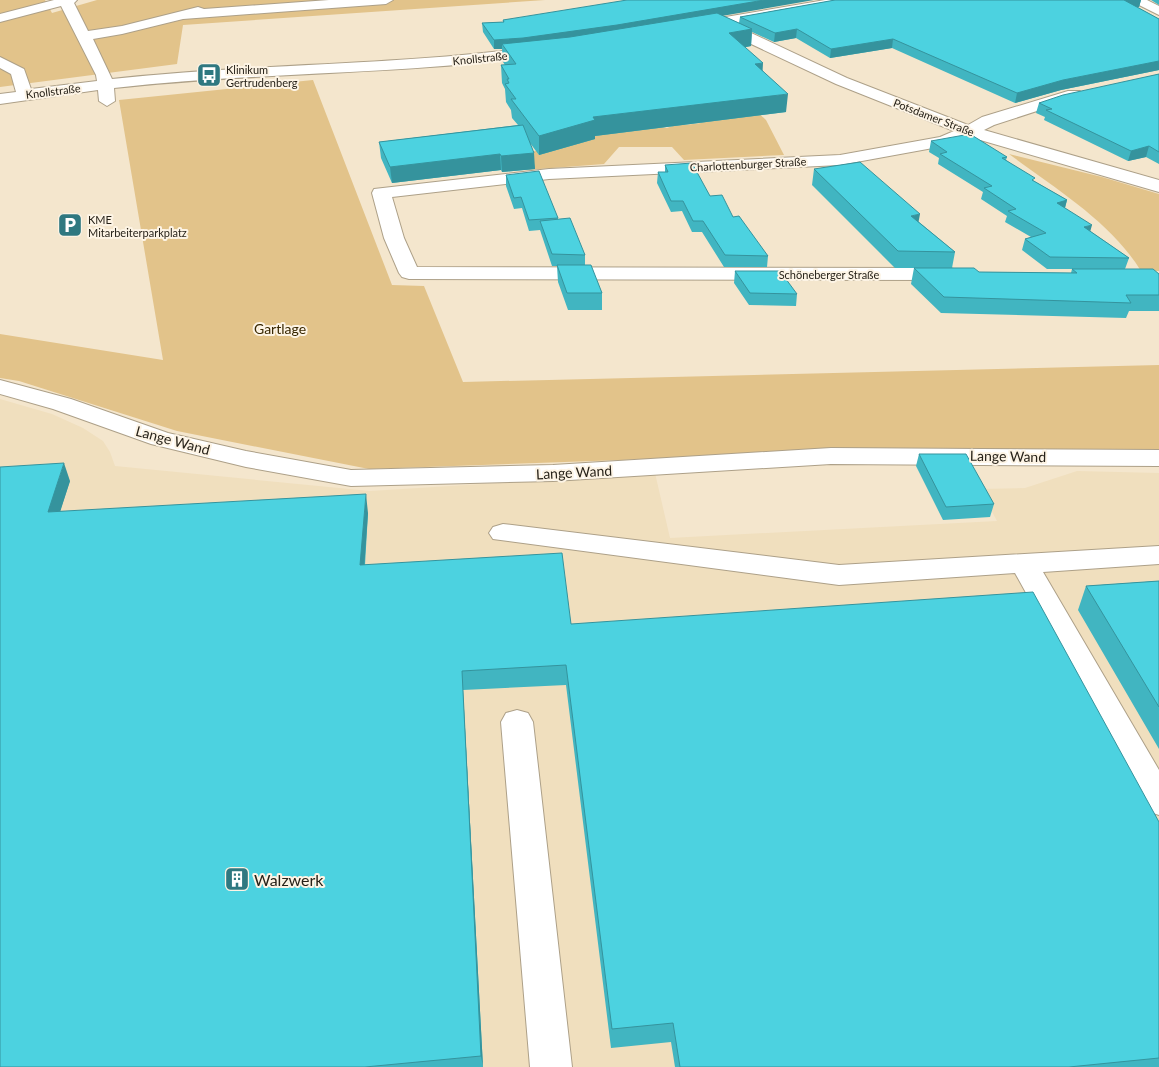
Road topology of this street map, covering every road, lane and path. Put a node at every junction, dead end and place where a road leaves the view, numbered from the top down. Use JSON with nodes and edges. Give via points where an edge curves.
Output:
{"nodes":[{"id":1,"x":67,"y":0,"type":"edge"},
{"id":2,"x":235,"y":0,"type":"edge"},
{"id":3,"x":386,"y":0,"type":"edge"},
{"id":4,"x":850,"y":0,"type":"edge"},
{"id":5,"x":1136,"y":0,"type":"edge"},
{"id":6,"x":1159,"y":11,"type":"edge"},
{"id":7,"x":181,"y":16,"type":"junction"},
{"id":8,"x":0,"y":18,"type":"edge"},
{"id":9,"x":718,"y":23,"type":"junction"},
{"id":10,"x":683,"y":28,"type":"edge"},
{"id":11,"x":82,"y":36,"type":"junction"},
{"id":12,"x":551,"y":49,"type":"edge"},
{"id":13,"x":0,"y":62,"type":"edge"},
{"id":14,"x":106,"y":84,"type":"junction"},
{"id":15,"x":1090,"y":91,"type":"edge"},
{"id":16,"x":25,"y":95,"type":"junction"},
{"id":17,"x":0,"y":99,"type":"edge"},
{"id":18,"x":107,"y":102,"type":"dead end"},
{"id":19,"x":970,"y":131,"type":"junction"},
{"id":20,"x":1159,"y":186,"type":"edge"},
{"id":21,"x":409,"y":273,"type":"joint"},
{"id":22,"x":972,"y":274,"type":"edge"},
{"id":23,"x":0,"y":387,"type":"edge"},
{"id":24,"x":1159,"y":458,"type":"edge"},
{"id":25,"x":503,"y":533,"type":"dead end"},
{"id":26,"x":1159,"y":555,"type":"edge"},
{"id":27,"x":1024,"y":564,"type":"junction"},
{"id":28,"x":517,"y":722,"type":"dead end"},
{"id":29,"x":1159,"y":801,"type":"edge"},
{"id":30,"x":551,"y":1067,"type":"edge"}],
"edges":[{"from":1,"to":8,"type":"street"},
{"from":1,"to":11,"type":"street"},
{"from":2,"to":7,"type":"street"},
{"from":3,"to":7,"type":"street"},
{"from":4,"to":9,"type":"street"},
{"from":5,"to":6,"type":"street"},
{"from":7,"to":11,"type":"street"},
{"from":9,"to":10,"type":"street"},
{"from":9,"to":19,"type":"street","name":"Potsdamer Straße","via":[[811,68]]},
{"from":11,"to":14,"type":"street"},
{"from":12,"to":14,"type":"street","name":"Knollstraße","via":[[431,70],[209,75]]},
{"from":13,"to":16,"type":"street","via":[[18,72]]},
{"from":14,"to":16,"type":"street","name":"Knollstraße"},
{"from":14,"to":18,"type":"street"},
{"from":15,"to":19,"type":"street","name":"Charlottenburger Straße","via":[[988,121]]},
{"from":16,"to":17,"type":"street","name":"Knollstraße"},
{"from":19,"to":20,"type":"street","name":"Potsdamer Straße"},
{"from":19,"to":21,"type":"street","name":"Charlottenburger Straße","via":[[944,141],[840,160],[549,174],[382,193],[394,238]]},
{"from":21,"to":22,"type":"street","name":"Schöneberger Straße"},
{"from":23,"to":24,"type":"street","name":"Lange Wand","via":[[62,404],[160,439],[351,478],[553,473],[831,456]]},
{"from":25,"to":27,"type":"street","via":[[839,575]]},
{"from":26,"to":27,"type":"street"},
{"from":27,"to":29,"type":"street"},
{"from":28,"to":30,"type":"street"}]}
